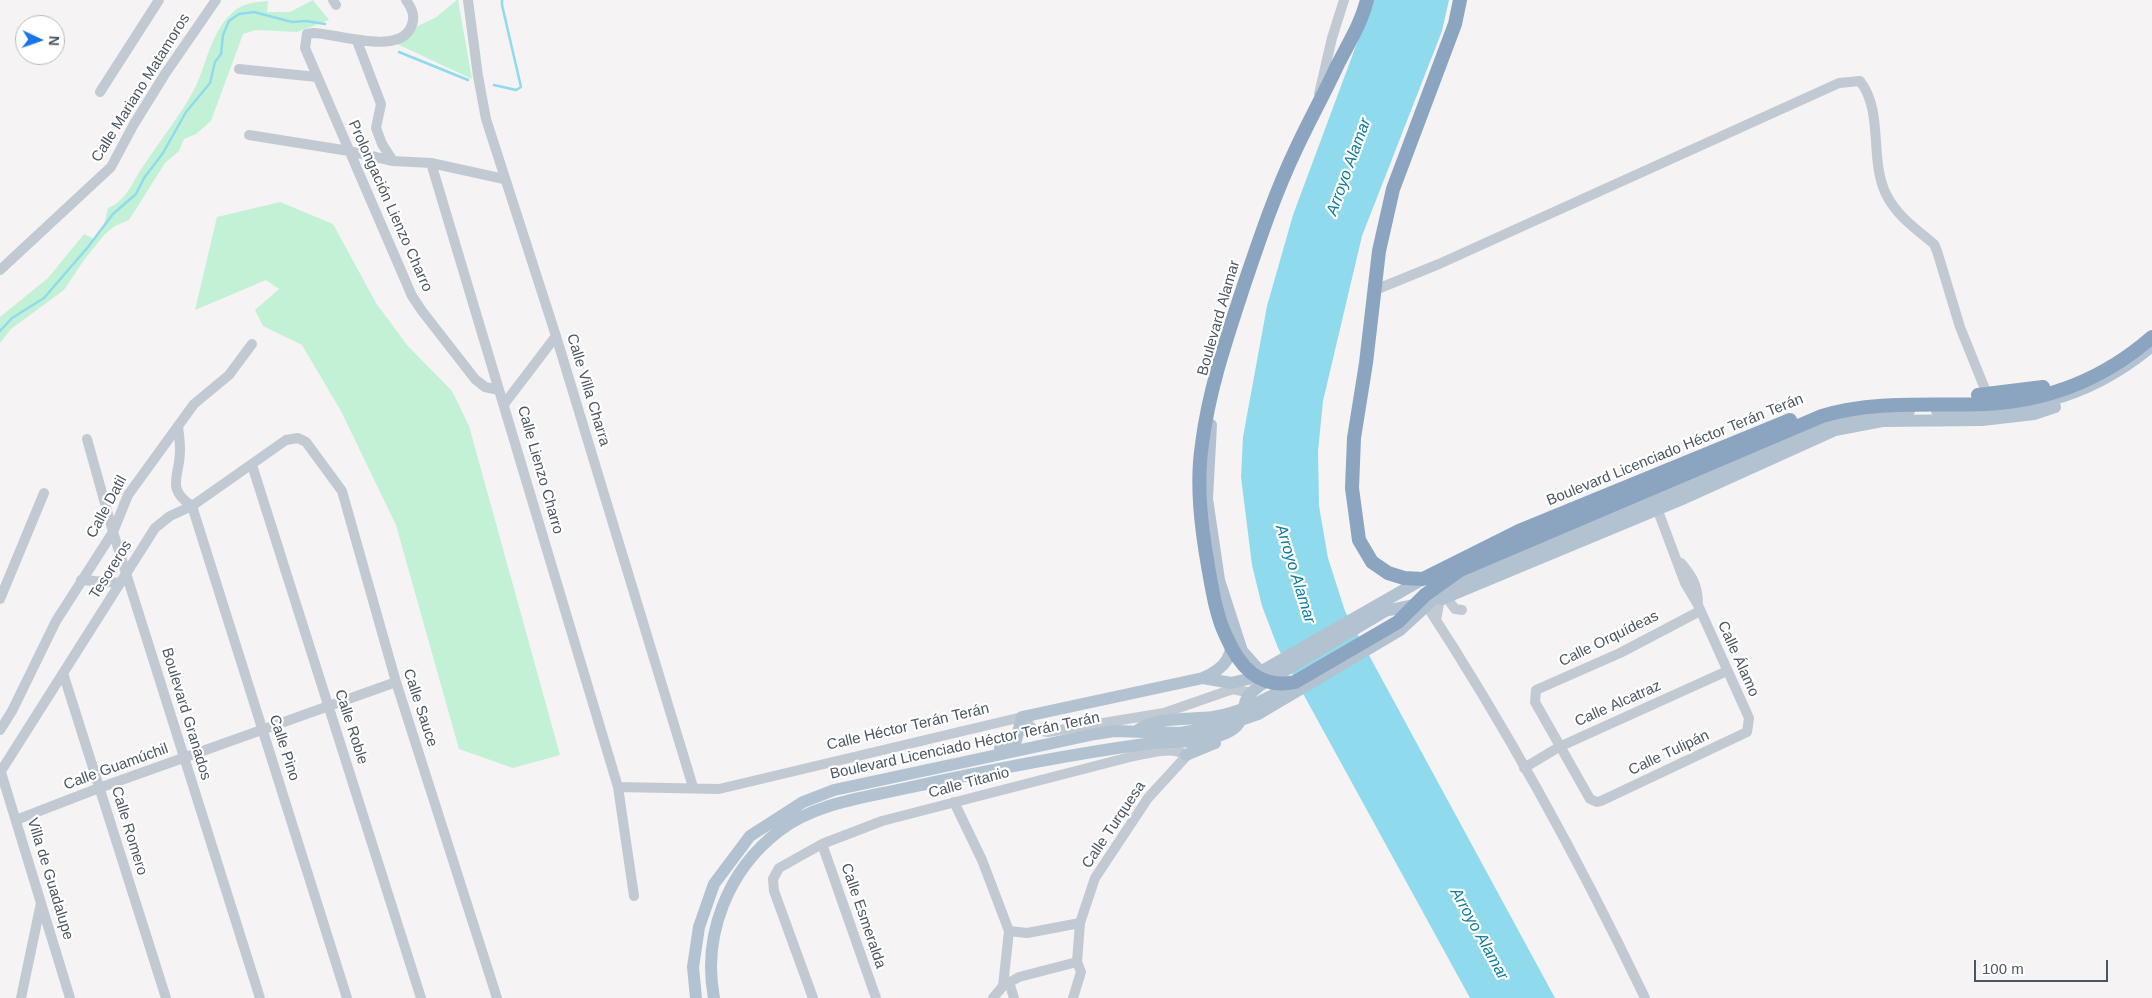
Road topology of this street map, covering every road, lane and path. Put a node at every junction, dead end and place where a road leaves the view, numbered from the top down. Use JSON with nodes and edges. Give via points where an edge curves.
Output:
{"nodes":[{"id":1,"x":159,"y":0,"type":"edge"},
{"id":2,"x":216,"y":0,"type":"edge"},
{"id":3,"x":406,"y":0,"type":"edge"},
{"id":4,"x":468,"y":0,"type":"edge"},
{"id":5,"x":1344,"y":0,"type":"edge"},
{"id":6,"x":1367,"y":0,"type":"edge"},
{"id":7,"x":1460,"y":0,"type":"edge"},
{"id":8,"x":357,"y":42,"type":"junction"},
{"id":9,"x":239,"y":69,"type":"dead end"},
{"id":10,"x":317,"y":76,"type":"junction"},
{"id":11,"x":100,"y":92,"type":"dead end"},
{"id":12,"x":1315,"y":109,"type":"junction"},
{"id":13,"x":249,"y":135,"type":"dead end"},
{"id":14,"x":349,"y":151,"type":"junction"},
{"id":15,"x":393,"y":161,"type":"junction"},
{"id":16,"x":431,"y":163,"type":"junction"},
{"id":17,"x":504,"y":179,"type":"junction"},
{"id":18,"x":0,"y":270,"type":"edge"},
{"id":19,"x":1375,"y":290,"type":"junction"},
{"id":20,"x":2152,"y":327,"type":"edge"},
{"id":21,"x":556,"y":336,"type":"junction"},
{"id":22,"x":2152,"y":337,"type":"edge"},
{"id":23,"x":252,"y":344,"type":"dead end"},
{"id":24,"x":2152,"y":346,"type":"edge"},
{"id":25,"x":2152,"y":355,"type":"edge"},
{"id":26,"x":499,"y":390,"type":"junction"},
{"id":27,"x":1987,"y":394,"type":"junction"},
{"id":28,"x":505,"y":403,"type":"junction"},
{"id":29,"x":178,"y":427,"type":"junction"},
{"id":30,"x":1790,"y":434,"type":"junction"},
{"id":31,"x":298,"y":438,"type":"joint"},
{"id":32,"x":87,"y":439,"type":"dead end"},
{"id":33,"x":252,"y":465,"type":"junction"},
{"id":34,"x":1645,"y":480,"type":"junction"},
{"id":35,"x":44,"y":493,"type":"dead end"},
{"id":36,"x":192,"y":506,"type":"junction"},
{"id":37,"x":1658,"y":510,"type":"junction"},
{"id":38,"x":113,"y":532,"type":"junction"},
{"id":39,"x":126,"y":573,"type":"junction"},
{"id":40,"x":1423,"y":579,"type":"junction"},
{"id":41,"x":81,"y":580,"type":"junction"},
{"id":42,"x":120,"y":583,"type":"junction"},
{"id":43,"x":1443,"y":598,"type":"junction"},
{"id":44,"x":0,"y":599,"type":"edge"},
{"id":45,"x":1425,"y":603,"type":"junction"},
{"id":46,"x":1699,"y":608,"type":"junction"},
{"id":47,"x":1462,"y":610,"type":"dead end"},
{"id":48,"x":1364,"y":618,"type":"junction"},
{"id":49,"x":1436,"y":620,"type":"junction"},
{"id":50,"x":1229,"y":631,"type":"junction"},
{"id":51,"x":1277,"y":671,"type":"junction"},
{"id":52,"x":1262,"y":672,"type":"junction"},
{"id":53,"x":1727,"y":672,"type":"junction"},
{"id":54,"x":63,"y":673,"type":"junction"},
{"id":55,"x":1203,"y":678,"type":"junction"},
{"id":56,"x":396,"y":682,"type":"junction"},
{"id":57,"x":1235,"y":682,"type":"junction"},
{"id":58,"x":1295,"y":682,"type":"junction"},
{"id":59,"x":1251,"y":693,"type":"junction"},
{"id":60,"x":328,"y":705,"type":"junction"},
{"id":61,"x":1022,"y":717,"type":"junction"},
{"id":62,"x":1750,"y":726,"type":"joint"},
{"id":63,"x":262,"y":728,"type":"junction"},
{"id":64,"x":0,"y":730,"type":"edge"},
{"id":65,"x":1200,"y":741,"type":"junction"},
{"id":66,"x":1560,"y":747,"type":"junction"},
{"id":67,"x":1109,"y":750,"type":"junction"},
{"id":68,"x":1186,"y":756,"type":"junction"},
{"id":69,"x":184,"y":758,"type":"junction"},
{"id":70,"x":948,"y":766,"type":"junction"},
{"id":71,"x":1524,"y":768,"type":"junction"},
{"id":72,"x":0,"y":770,"type":"edge"},
{"id":73,"x":618,"y":787,"type":"junction"},
{"id":74,"x":693,"y":787,"type":"junction"},
{"id":75,"x":99,"y":788,"type":"junction"},
{"id":76,"x":954,"y":802,"type":"junction"},
{"id":77,"x":16,"y":820,"type":"junction"},
{"id":78,"x":822,"y":844,"type":"junction"},
{"id":79,"x":634,"y":896,"type":"dead end"},
{"id":80,"x":41,"y":902,"type":"junction"},
{"id":81,"x":1080,"y":923,"type":"junction"},
{"id":82,"x":1009,"y":932,"type":"junction"},
{"id":83,"x":1077,"y":962,"type":"junction"},
{"id":84,"x":1006,"y":984,"type":"junction"},
{"id":85,"x":22,"y":998,"type":"edge"},
{"id":86,"x":70,"y":998,"type":"edge"},
{"id":87,"x":166,"y":998,"type":"edge"},
{"id":88,"x":260,"y":998,"type":"edge"},
{"id":89,"x":348,"y":998,"type":"edge"},
{"id":90,"x":421,"y":998,"type":"edge"},
{"id":91,"x":496,"y":998,"type":"edge"},
{"id":92,"x":696,"y":998,"type":"edge"},
{"id":93,"x":714,"y":998,"type":"edge"},
{"id":94,"x":813,"y":998,"type":"edge"},
{"id":95,"x":876,"y":998,"type":"edge"},
{"id":96,"x":993,"y":998,"type":"edge"},
{"id":97,"x":1014,"y":998,"type":"edge"},
{"id":98,"x":1073,"y":998,"type":"edge"},
{"id":99,"x":1645,"y":998,"type":"edge"}],
"edges":[{"from":1,"to":11,"type":"street"},
{"from":2,"to":18,"type":"street","name":"Calle Mariano Matamoros","via":[[144,107],[111,167]]},
{"from":3,"to":8,"type":"street","via":[[412,9],[414,22],[408,33],[396,39]]},
{"from":4,"to":17,"type":"street","name":"Calle Villa Charra","via":[[481,96]]},
{"from":5,"to":12,"type":"street"},
{"from":6,"to":12,"type":"highway","name":"Boulevard Alamar","via":[[1357,30]]},
{"from":7,"to":19,"type":"highway","via":[[1455,24],[1393,189],[1380,243]]},
{"from":8,"to":10,"type":"street","name":"Prolongación Lienzo Charro","via":[[321,33],[307,34],[304,48]]},
{"from":8,"to":15,"type":"street","via":[[381,104],[376,128]]},
{"from":9,"to":10,"type":"street"},
{"from":10,"to":14,"type":"street","name":"Prolongación Lienzo Charro"},
{"from":12,"to":50,"type":"highway","name":"Boulevard Alamar","via":[[1267,215],[1227,338],[1209,401],[1201,445],[1199,489],[1204,548],[1210,581]]},
{"from":13,"to":14,"type":"street"},
{"from":14,"to":15,"type":"street"},
{"from":14,"to":26,"type":"street","name":"Prolongación Lienzo Charro","via":[[412,296],[475,379]]},
{"from":15,"to":16,"type":"street"},
{"from":16,"to":17,"type":"street"},
{"from":16,"to":26,"type":"street","name":"Calle Lienzo Charro"},
{"from":17,"to":21,"type":"street","name":"Calle Villa Charra"},
{"from":19,"to":27,"type":"street","via":[[1839,83],[1860,81],[1870,98],[1880,179],[1886,194],[1896,212],[1938,251],[1960,328]]},
{"from":19,"to":40,"type":"highway","via":[[1354,438],[1352,488],[1359,540],[1372,562],[1388,573]]},
{"from":20,"to":27,"type":"highway","name":"Boulevard Licenciado Héctor Terán Terán","via":[[2128,349],[2070,380],[2048,387]]},
{"from":21,"to":28,"type":"street"},
{"from":21,"to":74,"type":"street","name":"Calle Villa Charra"},
{"from":22,"to":30,"type":"highway","name":"Boulevard Licenciado Héctor Terán Terán","via":[[2107,371],[2046,395],[1987,404],[1866,406],[1822,416]]},
{"from":23,"to":29,"type":"street","name":"Calle Datil","via":[[230,375],[194,404]]},
{"from":24,"to":30,"type":"main road","name":"Boulevard Licenciado Héctor Terán Terán","via":[[2102,381],[2052,400],[1999,410],[1879,413]]},
{"from":25,"to":37,"type":"main road","name":"Boulevard Licenciado Héctor Terán Terán","via":[[2080,398],[2034,414],[1982,420],[1882,422],[1835,430]]},
{"from":26,"to":28,"type":"street","name":"Calle Lienzo Charro"},
{"from":27,"to":34,"type":"highway","name":"Boulevard Licenciado Héctor Terán Terán","via":[[1873,396],[1827,404]]},
{"from":28,"to":73,"type":"street","name":"Calle Lienzo Charro"},
{"from":29,"to":36,"type":"street","via":[[180,450],[176,491]]},
{"from":29,"to":38,"type":"street","name":"Calle Datil","via":[[128,495]]},
{"from":30,"to":58,"type":"highway","name":"Boulevard Licenciado Héctor Terán Terán","via":[[1460,570],[1424,595],[1398,622]]},
{"from":30,"to":70,"type":"main road","name":"Boulevard Licenciado Héctor Terán Terán","via":[[1696,482],[1462,579],[1436,597],[1400,630],[1258,714],[1226,725],[1180,733],[1114,731]]},
{"from":31,"to":33,"type":"street","name":"Tesoreros","via":[[286,440]]},
{"from":31,"to":56,"type":"street","name":"Calle Sauce","via":[[306,442],[342,491]]},
{"from":32,"to":38,"type":"street","name":"Boulevard Granados"},
{"from":33,"to":36,"type":"street","name":"Tesoreros"},
{"from":33,"to":60,"type":"street","name":"Calle Roble"},
{"from":34,"to":37,"type":"street","name":"Calle Álamo"},
{"from":34,"to":40,"type":"highway","name":"Boulevard Licenciado Héctor Terán Terán","via":[[1519,531]]},
{"from":35,"to":44,"type":"street"},
{"from":36,"to":39,"type":"street","name":"Tesoreros","via":[[170,516],[155,528]]},
{"from":36,"to":63,"type":"street","name":"Calle Pino"},
{"from":37,"to":43,"type":"main road","name":"Boulevard Licenciado Héctor Terán Terán"},
{"from":37,"to":46,"type":"street","name":"Calle Álamo","via":[[1685,583]]},
{"from":38,"to":39,"type":"street","name":"Boulevard Granados"},
{"from":38,"to":41,"type":"street","name":"Calle Datil"},
{"from":39,"to":42,"type":"street","name":"Tesoreros"},
{"from":39,"to":69,"type":"street","name":"Boulevard Granados"},
{"from":40,"to":48,"type":"main road","name":"Boulevard Licenciado Héctor Terán Terán"},
{"from":41,"to":42,"type":"street"},
{"from":41,"to":64,"type":"street","name":"Calle Datil","via":[[56,621]]},
{"from":42,"to":54,"type":"street","name":"Tesoreros"},
{"from":43,"to":45,"type":"main road","name":"Boulevard Licenciado Héctor Terán Terán"},
{"from":43,"to":47,"type":"street"},
{"from":43,"to":49,"type":"street"},
{"from":45,"to":48,"type":"main road","name":"Boulevard Licenciado Héctor Terán Terán"},
{"from":45,"to":49,"type":"street"},
{"from":46,"to":53,"type":"street","name":"Calle Álamo"},
{"from":46,"to":66,"type":"street","name":"Calle Orquídeas","via":[[1620,653],[1536,690],[1534,696]]},
{"from":48,"to":51,"type":"main road","name":"Boulevard Licenciado Héctor Terán Terán"},
{"from":49,"to":71,"type":"street"},
{"from":50,"to":52,"type":"main road","via":[[1245,657]]},
{"from":50,"to":55,"type":"main road","name":"Calle Héctor Terán Terán","via":[[1233,646],[1225,664]]},
{"from":50,"to":58,"type":"highway","name":"Boulevard Alamar","via":[[1234,655],[1252,674],[1270,683]]},
{"from":51,"to":52,"type":"main road","name":"Boulevard Licenciado Héctor Terán Terán"},
{"from":51,"to":59,"type":"main road","name":"Boulevard Licenciado Héctor Terán Terán"},
{"from":52,"to":57,"type":"main road","name":"Boulevard Licenciado Héctor Terán Terán"},
{"from":53,"to":62,"type":"street","name":"Calle Álamo"},
{"from":53,"to":66,"type":"street","name":"Calle Alcatraz"},
{"from":54,"to":72,"type":"street","name":"Tesoreros"},
{"from":54,"to":75,"type":"street","name":"Calle Romero"},
{"from":55,"to":57,"type":"main road","name":"Calle Héctor Terán Terán"},
{"from":55,"to":61,"type":"main road","name":"Calle Héctor Terán Terán"},
{"from":56,"to":60,"type":"street","name":"Calle Guamúchil"},
{"from":56,"to":91,"type":"street","name":"Calle Sauce"},
{"from":57,"to":59,"type":"main road"},
{"from":58,"to":67,"type":"main road","name":"Boulevard Licenciado Héctor Terán Terán","via":[[1255,704],[1230,712],[1145,725]]},
{"from":59,"to":61,"type":"street","name":"Boulevard Licenciado Héctor Terán Terán","via":[[1233,689],[1164,713],[1048,732],[1034,730]]},
{"from":59,"to":65,"type":"main road","name":"Boulevard Licenciado Héctor Terán Terán","via":[[1236,727]]},
{"from":59,"to":68,"type":"main road","via":[[1251,709],[1239,731]]},
{"from":60,"to":63,"type":"street","name":"Calle Guamúchil"},
{"from":60,"to":90,"type":"street","name":"Calle Roble"},
{"from":61,"to":70,"type":"main road","via":[[1013,746],[957,758]]},
{"from":61,"to":74,"type":"street","name":"Calle Héctor Terán Terán","via":[[719,789]]},
{"from":62,"to":66,"type":"street","name":"Calle Tulipán","via":[[1747,732],[1597,802],[1590,799]]},
{"from":63,"to":69,"type":"street","name":"Calle Guamúchil"},
{"from":63,"to":89,"type":"street","name":"Calle Pino"},
{"from":65,"to":67,"type":"main road","name":"Boulevard Licenciado Héctor Terán Terán"},
{"from":65,"to":68,"type":"street","name":"Calle Turquesa"},
{"from":66,"to":71,"type":"street","name":"Calle Alcatraz"},
{"from":67,"to":93,"type":"main road","name":"Boulevard Licenciado Héctor Terán Terán","via":[[956,777],[835,804],[804,816],[779,831],[738,876],[722,904],[713,939],[710,976]]},
{"from":68,"to":76,"type":"street","name":"Calle Titanio","via":[[1164,751],[1134,756]]},
{"from":68,"to":81,"type":"street","name":"Calle Turquesa","via":[[1148,798],[1108,856],[1095,878]]},
{"from":69,"to":75,"type":"street","name":"Calle Guamúchil"},
{"from":69,"to":88,"type":"street","name":"Boulevard Granados"},
{"from":70,"to":92,"type":"main road","name":"Boulevard Licenciado Héctor Terán Terán","via":[[834,790],[803,802],[750,836],[714,884],[699,927],[693,967]]},
{"from":71,"to":99,"type":"street","via":[[1610,924]]},
{"from":72,"to":77,"type":"street","name":"Villa de Guadalupe"},
{"from":73,"to":74,"type":"street","name":"Calle Héctor Terán Terán"},
{"from":73,"to":79,"type":"street","name":"Calle Lienzo Charro"},
{"from":75,"to":77,"type":"street","name":"Calle Guamúchil"},
{"from":75,"to":87,"type":"street","name":"Calle Romero"},
{"from":76,"to":78,"type":"street","name":"Calle Titanio","via":[[882,821]]},
{"from":76,"to":82,"type":"street","via":[[982,860]]},
{"from":77,"to":80,"type":"street","name":"Villa de Guadalupe"},
{"from":78,"to":94,"type":"street","name":"Calle Titanio","via":[[779,868],[773,879],[774,891]]},
{"from":78,"to":95,"type":"street","name":"Calle Esmeralda"},
{"from":80,"to":85,"type":"street"},
{"from":80,"to":86,"type":"street","name":"Villa de Guadalupe"},
{"from":81,"to":82,"type":"street","via":[[1027,933]]},
{"from":81,"to":83,"type":"street","name":"Calle Turquesa"},
{"from":82,"to":84,"type":"street"},
{"from":83,"to":84,"type":"street"},
{"from":83,"to":98,"type":"street","name":"Calle Turquesa","via":[[1081,972]]},
{"from":84,"to":96,"type":"street"},
{"from":84,"to":97,"type":"street"}]}
